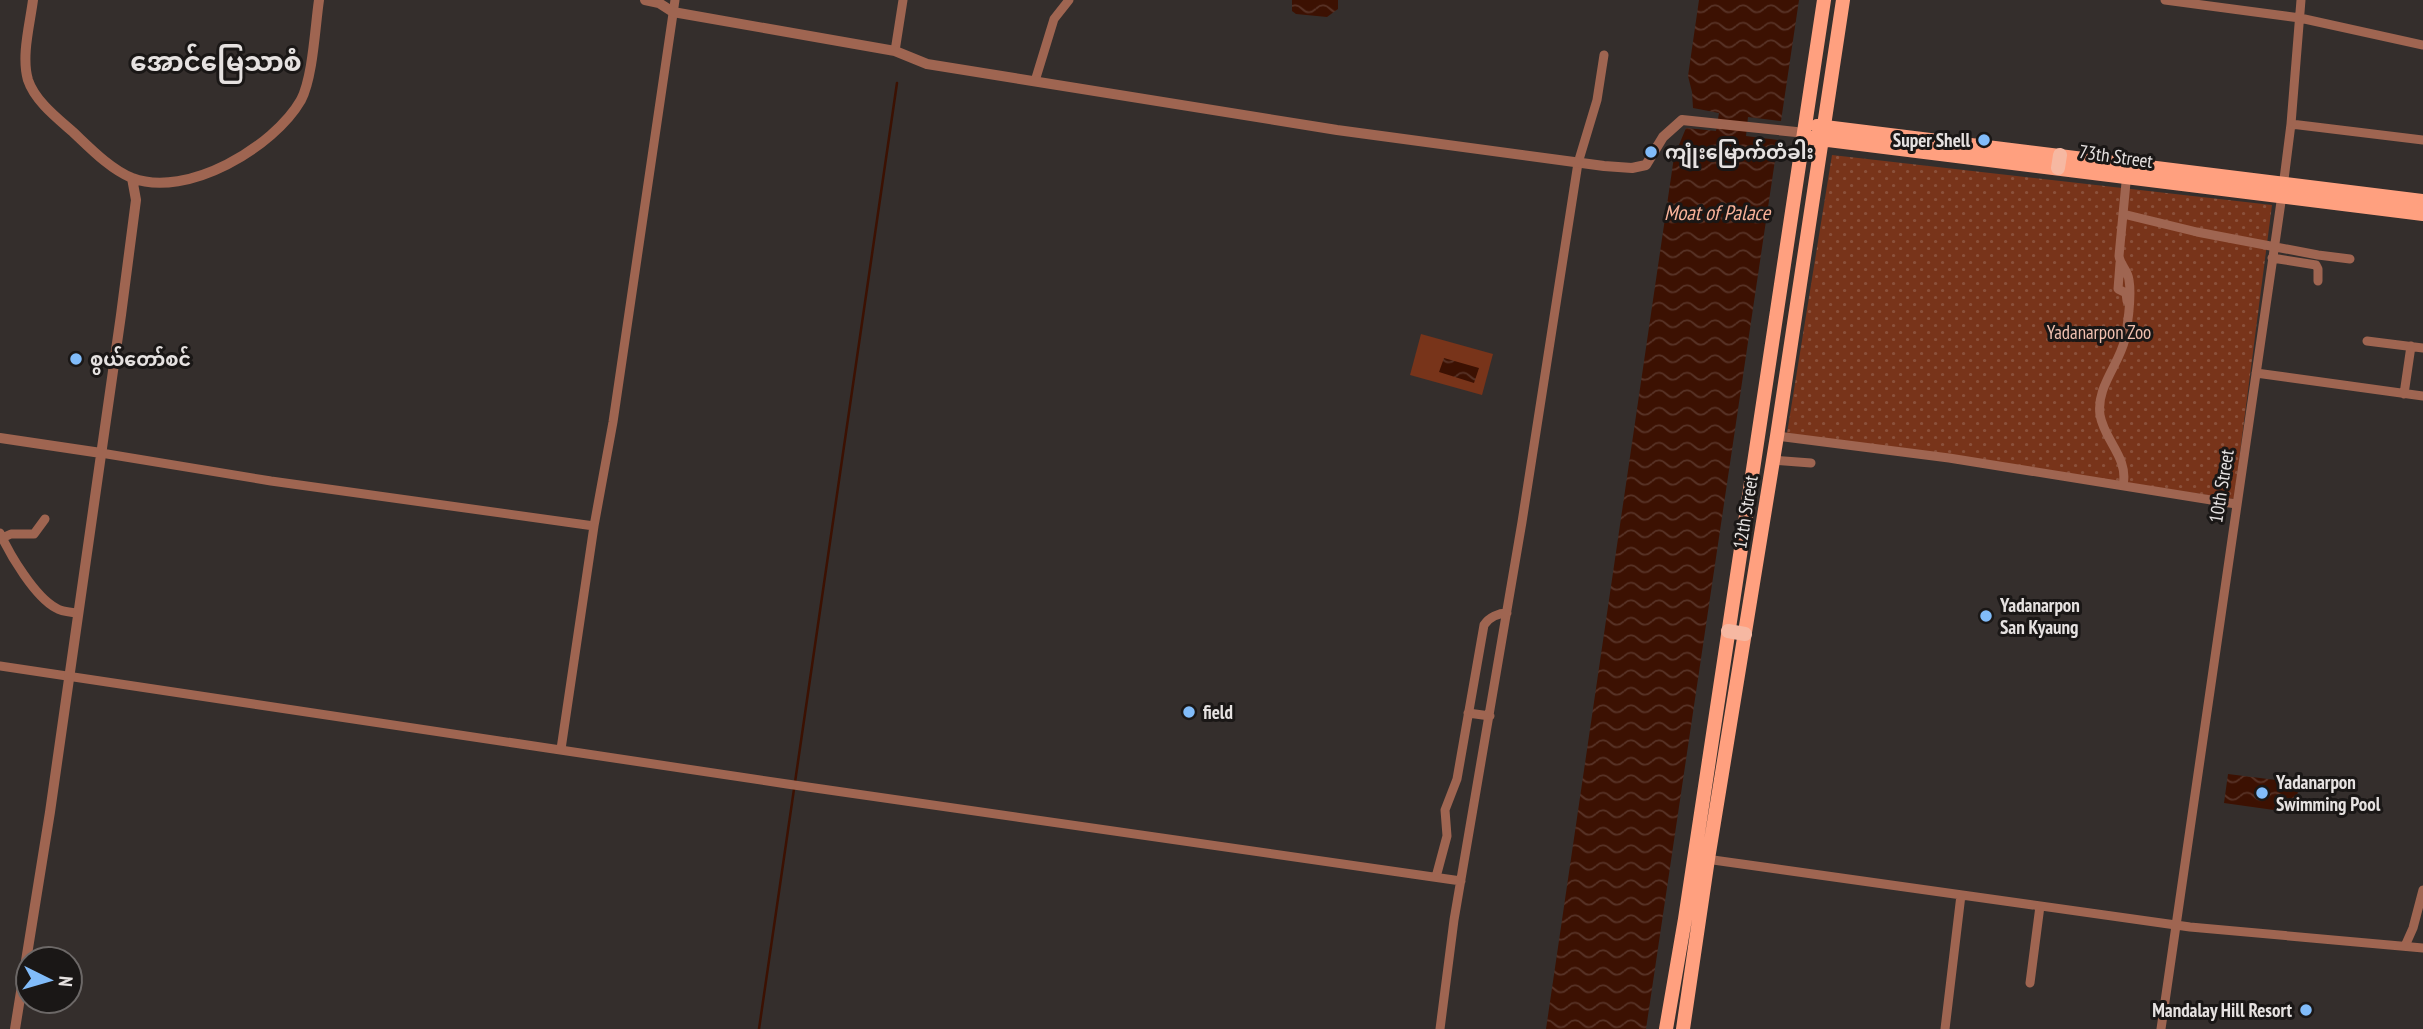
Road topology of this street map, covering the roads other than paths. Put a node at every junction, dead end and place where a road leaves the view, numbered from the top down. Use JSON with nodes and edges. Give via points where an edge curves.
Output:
{"nodes":[{"id":1,"x":33,"y":0,"type":"edge"},
{"id":2,"x":319,"y":0,"type":"edge"},
{"id":3,"x":646,"y":0,"type":"edge"},
{"id":4,"x":903,"y":0,"type":"edge"},
{"id":5,"x":1069,"y":0,"type":"edge"},
{"id":6,"x":1824,"y":0,"type":"edge"},
{"id":7,"x":1843,"y":0,"type":"edge"},
{"id":8,"x":2165,"y":0,"type":"edge"},
{"id":9,"x":2301,"y":0,"type":"edge"},
{"id":10,"x":2191,"y":2,"type":"edge"},
{"id":11,"x":674,"y":6,"type":"edge"},
{"id":12,"x":2300,"y":18,"type":"junction"},
{"id":13,"x":2423,"y":46,"type":"edge"},
{"id":14,"x":895,"y":51,"type":"junction"},
{"id":15,"x":1604,"y":55,"type":"dead end"},
{"id":16,"x":1035,"y":81,"type":"junction"},
{"id":17,"x":2290,"y":128,"type":"junction"},
{"id":18,"x":1802,"y":131,"type":"junction"},
{"id":19,"x":1822,"y":133,"type":"junction"},
{"id":20,"x":2423,"y":140,"type":"edge"},
{"id":21,"x":1578,"y":163,"type":"junction"},
{"id":22,"x":2127,"y":171,"type":"junction"},
{"id":23,"x":132,"y":178,"type":"junction"},
{"id":24,"x":155,"y":183,"type":"junction"},
{"id":25,"x":2282,"y":189,"type":"junction"},
{"id":26,"x":136,"y":200,"type":"junction"},
{"id":27,"x":2423,"y":201,"type":"edge"},
{"id":28,"x":2123,"y":214,"type":"junction"},
{"id":29,"x":2423,"y":214,"type":"edge"},
{"id":30,"x":2274,"y":245,"type":"junction"},
{"id":31,"x":2272,"y":257,"type":"junction"},
{"id":32,"x":2350,"y":258,"type":"dead end"},
{"id":33,"x":2318,"y":281,"type":"dead end"},
{"id":34,"x":2367,"y":341,"type":"dead end"},
{"id":35,"x":2411,"y":346,"type":"junction"},
{"id":36,"x":2423,"y":348,"type":"edge"},
{"id":37,"x":2256,"y":373,"type":"junction"},
{"id":38,"x":2404,"y":394,"type":"junction"},
{"id":39,"x":2423,"y":396,"type":"edge"},
{"id":40,"x":1777,"y":436,"type":"junction"},
{"id":41,"x":0,"y":438,"type":"edge"},
{"id":42,"x":101,"y":453,"type":"junction"},
{"id":43,"x":1773,"y":460,"type":"junction"},
{"id":44,"x":1811,"y":463,"type":"dead end"},
{"id":45,"x":2123,"y":485,"type":"junction"},
{"id":46,"x":2236,"y":504,"type":"junction"},
{"id":47,"x":45,"y":519,"type":"dead end"},
{"id":48,"x":594,"y":526,"type":"junction"},
{"id":49,"x":1,"y":535,"type":"edge"},
{"id":50,"x":78,"y":613,"type":"junction"},
{"id":51,"x":1507,"y":613,"type":"junction"},
{"id":52,"x":1728,"y":631,"type":"junction"},
{"id":53,"x":1745,"y":634,"type":"junction"},
{"id":54,"x":0,"y":666,"type":"edge"},
{"id":55,"x":68,"y":676,"type":"junction"},
{"id":56,"x":1468,"y":713,"type":"junction"},
{"id":57,"x":1490,"y":716,"type":"junction"},
{"id":58,"x":561,"y":749,"type":"junction"},
{"id":59,"x":1701,"y":858,"type":"junction"},
{"id":60,"x":1436,"y":877,"type":"junction"},
{"id":61,"x":1461,"y":881,"type":"junction"},
{"id":62,"x":2423,"y":890,"type":"edge"},
{"id":63,"x":1961,"y":895,"type":"junction"},
{"id":64,"x":2040,"y":906,"type":"junction"},
{"id":65,"x":2178,"y":925,"type":"junction"},
{"id":66,"x":2405,"y":946,"type":"junction"},
{"id":67,"x":2423,"y":948,"type":"edge"},
{"id":68,"x":2030,"y":983,"type":"dead end"},
{"id":69,"x":15,"y":1029,"type":"edge"},
{"id":70,"x":1440,"y":1029,"type":"edge"},
{"id":71,"x":1666,"y":1029,"type":"edge"},
{"id":72,"x":1683,"y":1029,"type":"edge"},
{"id":73,"x":1945,"y":1029,"type":"edge"},
{"id":74,"x":2161,"y":1029,"type":"edge"}],
"edges":[{"from":1,"to":23,"type":"street","via":[[26,67],[36,96],[95,152]]},
{"from":2,"to":24,"type":"street","via":[[307,84],[280,127],[226,164],[193,178]]},
{"from":3,"to":11,"type":"street"},
{"from":4,"to":14,"type":"street"},
{"from":5,"to":16,"type":"street","via":[[1054,19]]},
{"from":6,"to":18,"type":"main road","name":"12th Street"},
{"from":7,"to":19,"type":"main road","name":"12th Street"},
{"from":8,"to":10,"type":"street"},
{"from":9,"to":12,"type":"street","name":"10th Street"},
{"from":10,"to":12,"type":"street"},
{"from":11,"to":14,"type":"street"},
{"from":11,"to":48,"type":"street"},
{"from":12,"to":13,"type":"street"},
{"from":12,"to":17,"type":"street","name":"10th Street"},
{"from":14,"to":16,"type":"street","via":[[927,64]]},
{"from":15,"to":21,"type":"street","via":[[1597,100]]},
{"from":16,"to":21,"type":"street"},
{"from":17,"to":20,"type":"street"},
{"from":17,"to":25,"type":"street","name":"10th Street"},
{"from":18,"to":19,"type":"main road","name":"73th Street"},
{"from":18,"to":21,"type":"street","via":[[1685,120],[1669,130],[1646,166]]},
{"from":18,"to":52,"type":"main road","name":"12th Street"},
{"from":19,"to":22,"type":"main road","name":"73th Street"},
{"from":19,"to":40,"type":"main road","name":"12th Street"},
{"from":21,"to":51,"type":"street"},
{"from":22,"to":25,"type":"main road","name":"73th Street"},
{"from":22,"to":28,"type":"street"},
{"from":23,"to":24,"type":"street"},
{"from":23,"to":26,"type":"street"},
{"from":24,"to":26,"type":"street"},
{"from":25,"to":27,"type":"main road","name":"73th Street"},
{"from":25,"to":29,"type":"main road","name":"73th Street"},
{"from":25,"to":30,"type":"street","name":"10th Street"},
{"from":26,"to":42,"type":"street"},
{"from":28,"to":30,"type":"street"},
{"from":28,"to":45,"type":"street","via":[[2120,262],[2130,281],[2125,338],[2100,404],[2103,425],[2121,460]]},
{"from":30,"to":31,"type":"street","name":"10th Street"},
{"from":30,"to":32,"type":"street"},
{"from":31,"to":33,"type":"street","via":[[2316,265]]},
{"from":31,"to":37,"type":"street","name":"10th Street"},
{"from":34,"to":35,"type":"street"},
{"from":35,"to":36,"type":"street"},
{"from":35,"to":38,"type":"street"},
{"from":37,"to":38,"type":"street"},
{"from":37,"to":46,"type":"street","name":"10th Street"},
{"from":38,"to":39,"type":"street"},
{"from":40,"to":43,"type":"main road","name":"12th Street"},
{"from":40,"to":45,"type":"street"},
{"from":41,"to":42,"type":"street"},
{"from":42,"to":48,"type":"street"},
{"from":42,"to":50,"type":"street"},
{"from":43,"to":44,"type":"street"},
{"from":43,"to":53,"type":"main road","name":"12th Street"},
{"from":45,"to":46,"type":"street"},
{"from":46,"to":65,"type":"street","name":"10th Street"},
{"from":47,"to":49,"type":"street","via":[[34,534]]},
{"from":48,"to":58,"type":"street"},
{"from":49,"to":50,"type":"street","via":[[36,590],[53,607]]},
{"from":50,"to":55,"type":"street"},
{"from":51,"to":56,"type":"street","via":[[1484,625]]},
{"from":51,"to":57,"type":"street"},
{"from":52,"to":53,"type":"highway"},
{"from":52,"to":59,"type":"main road","name":"12th Street"},
{"from":53,"to":59,"type":"main road","name":"12th Street"},
{"from":54,"to":55,"type":"street"},
{"from":55,"to":58,"type":"street"},
{"from":55,"to":69,"type":"street"},
{"from":56,"to":57,"type":"street"},
{"from":56,"to":60,"type":"street","via":[[1457,779],[1445,810],[1447,836]]},
{"from":57,"to":61,"type":"street"},
{"from":58,"to":60,"type":"street"},
{"from":59,"to":63,"type":"street"},
{"from":59,"to":71,"type":"main road","name":"12th Street"},
{"from":59,"to":72,"type":"main road","name":"12th Street"},
{"from":60,"to":61,"type":"street"},
{"from":61,"to":70,"type":"street"},
{"from":62,"to":66,"type":"street"},
{"from":63,"to":64,"type":"street"},
{"from":63,"to":73,"type":"street"},
{"from":64,"to":65,"type":"street"},
{"from":64,"to":68,"type":"street"},
{"from":65,"to":66,"type":"street"},
{"from":65,"to":74,"type":"street","name":"10th Street"},
{"from":66,"to":67,"type":"street"}]}
